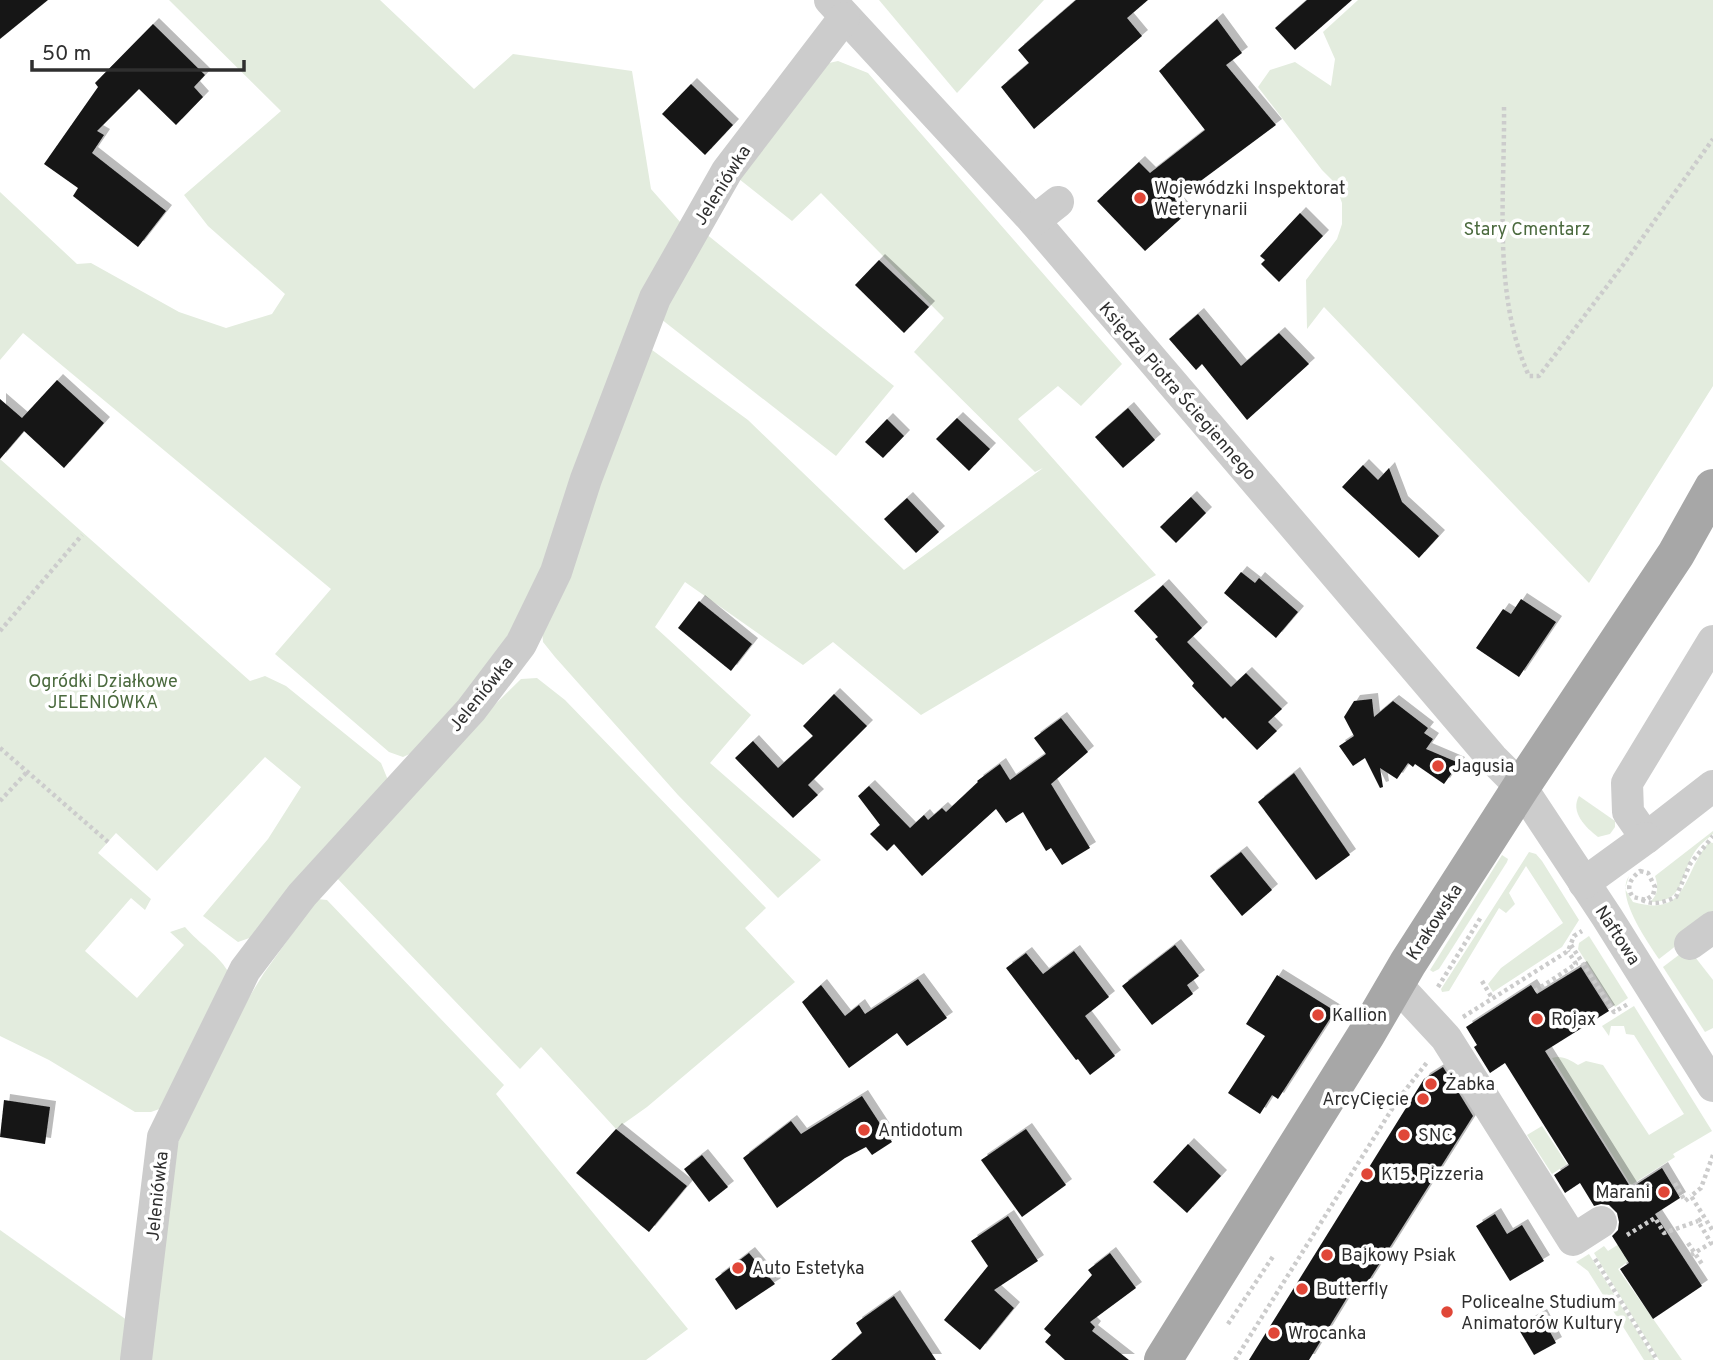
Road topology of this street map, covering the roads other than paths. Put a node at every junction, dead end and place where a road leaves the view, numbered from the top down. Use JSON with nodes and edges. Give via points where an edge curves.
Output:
{"nodes":[{"id":1,"x":837,"y":9,"type":"edge"},
{"id":2,"x":1713,"y":488,"type":"edge"},
{"id":3,"x":1701,"y":524,"type":"edge"},
{"id":4,"x":1713,"y":641,"type":"edge"},
{"id":5,"x":1713,"y":786,"type":"edge"},
{"id":6,"x":1521,"y":787,"type":"junction"},
{"id":7,"x":1646,"y":838,"type":"junction"},
{"id":8,"x":1584,"y":883,"type":"junction"},
{"id":9,"x":1396,"y":984,"type":"junction"},
{"id":10,"x":1713,"y":1086,"type":"edge"},
{"id":11,"x":1593,"y":1227,"type":"road end"},
{"id":12,"x":136,"y":1360,"type":"edge"},
{"id":13,"x":1163,"y":1360,"type":"edge"}],
"edges":[{"from":1,"to":6,"type":"street","name":"Księdza Piotra Ściegiennego","via":[[1046,212],[1483,747]]},
{"from":1,"to":12,"type":"street","name":"Jeleniówka","via":[[727,171],[654,298],[556,572],[521,643],[471,710],[302,895],[245,970],[163,1137]]},
{"from":2,"to":3,"type":"main road","name":"Krakowska"},
{"from":3,"to":6,"type":"main road","name":"Krakowska"},
{"from":4,"to":7,"type":"street","via":[[1626,783],[1628,812]]},
{"from":5,"to":7,"type":"street"},
{"from":6,"to":8,"type":"street","name":"Naftowa"},
{"from":6,"to":9,"type":"main road","name":"Krakowska"},
{"from":7,"to":8,"type":"street"},
{"from":8,"to":10,"type":"street","name":"Naftowa"},
{"from":9,"to":11,"type":"street","via":[[1446,1038],[1573,1240]]},
{"from":9,"to":13,"type":"main road","name":"Krakowska"}]}
